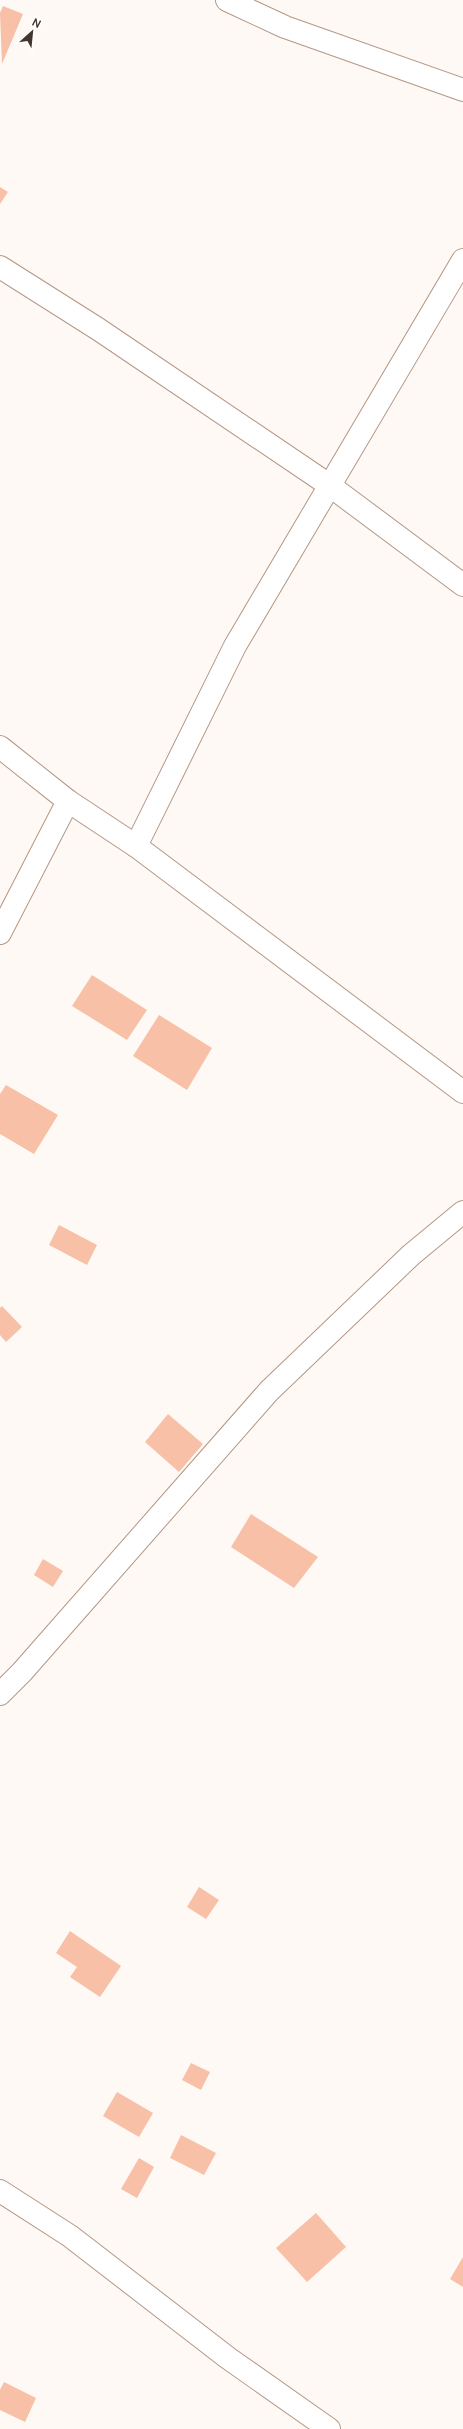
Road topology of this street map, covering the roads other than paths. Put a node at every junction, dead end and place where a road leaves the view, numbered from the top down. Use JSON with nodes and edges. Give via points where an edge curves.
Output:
{"nodes":[{"id":1,"x":227,"y":0,"type":"edge"},
{"id":2,"x":463,"y":90,"type":"edge"},
{"id":3,"x":463,"y":260,"type":"edge"},
{"id":4,"x":0,"y":267,"type":"edge"},
{"id":5,"x":329,"y":485,"type":"junction"},
{"id":6,"x":463,"y":585,"type":"edge"},
{"id":7,"x":0,"y":747,"type":"edge"},
{"id":8,"x":68,"y":801,"type":"junction"},
{"id":9,"x":136,"y":846,"type":"junction"},
{"id":10,"x":0,"y":933,"type":"edge"},
{"id":11,"x":463,"y":1092,"type":"edge"},
{"id":12,"x":463,"y":1212,"type":"edge"},
{"id":13,"x":0,"y":1694,"type":"edge"},
{"id":14,"x":0,"y":2191,"type":"edge"},
{"id":15,"x":329,"y":2429,"type":"edge"}],
"edges":[{"from":1,"to":2,"type":"street","via":[[285,27]]},
{"from":3,"to":5,"type":"street"},
{"from":4,"to":5,"type":"street","via":[[104,333]]},
{"from":5,"to":6,"type":"street"},
{"from":5,"to":9,"type":"street","via":[[235,646]]},
{"from":7,"to":8,"type":"street"},
{"from":8,"to":9,"type":"street"},
{"from":8,"to":10,"type":"street"},
{"from":9,"to":11,"type":"street"},
{"from":12,"to":13,"type":"street","via":[[411,1255],[269,1391]]},
{"from":14,"to":15,"type":"street","via":[[70,2236],[228,2358]]}]}
